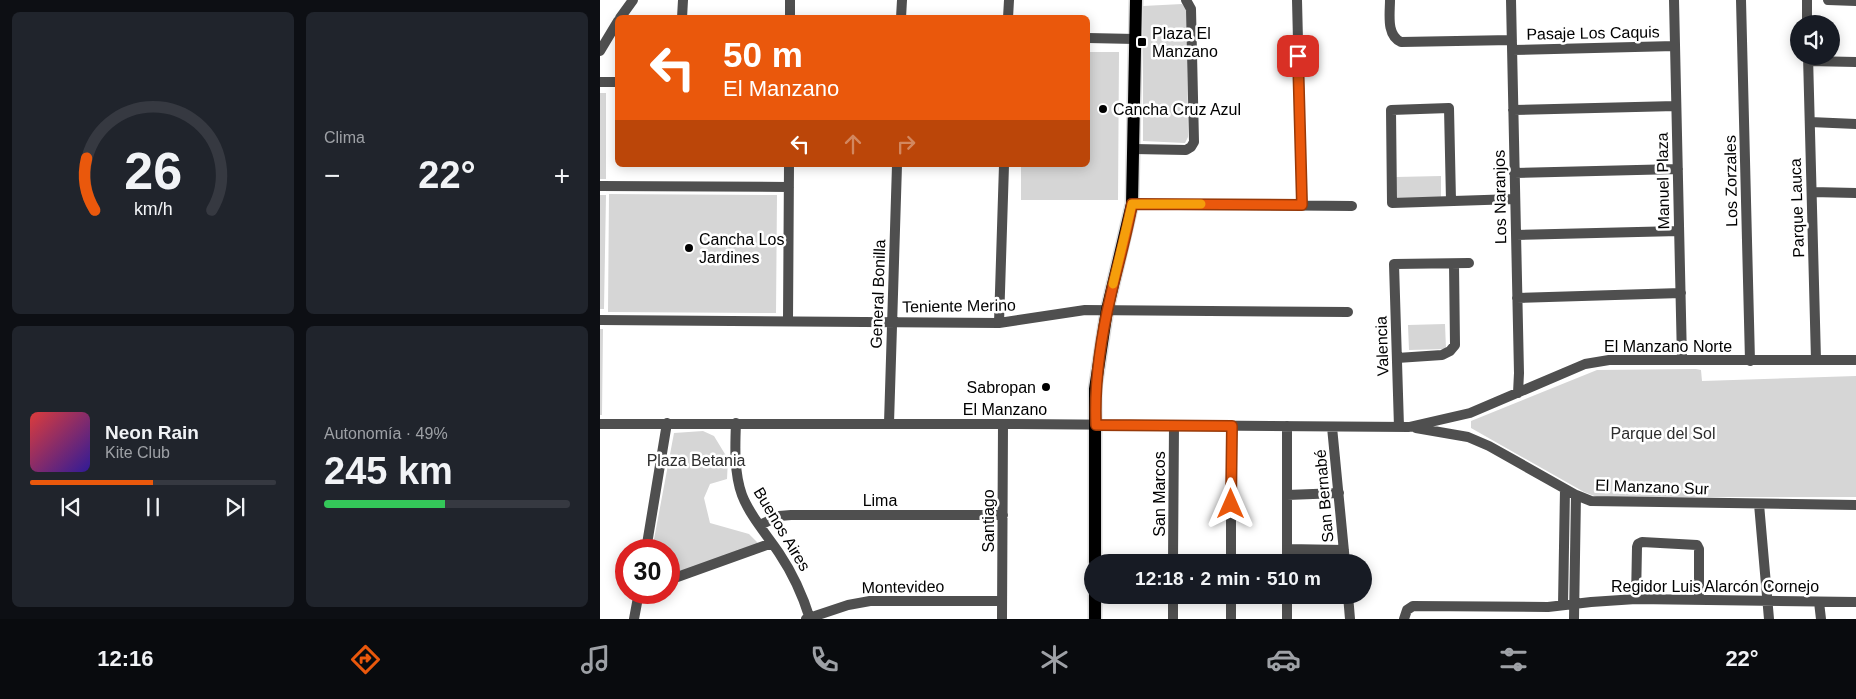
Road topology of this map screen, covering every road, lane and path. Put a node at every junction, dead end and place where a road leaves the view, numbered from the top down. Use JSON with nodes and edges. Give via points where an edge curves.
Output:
{"nodes":[{"id":1,"x":633,"y":0,"type":"edge"},
{"id":2,"x":683,"y":0,"type":"edge"},
{"id":3,"x":790,"y":0,"type":"edge"},
{"id":4,"x":902,"y":0,"type":"edge"},
{"id":5,"x":1008,"y":0,"type":"edge"},
{"id":6,"x":1136,"y":0,"type":"edge"},
{"id":7,"x":1186,"y":0,"type":"edge"},
{"id":8,"x":1297,"y":0,"type":"edge"},
{"id":9,"x":1390,"y":0,"type":"edge"},
{"id":10,"x":1511,"y":0,"type":"edge"},
{"id":11,"x":1674,"y":0,"type":"edge"},
{"id":12,"x":1741,"y":0,"type":"edge"},
{"id":13,"x":1807,"y":0,"type":"edge"},
{"id":14,"x":1828,"y":0,"type":"edge"},
{"id":15,"x":1856,"y":1,"type":"edge"},
{"id":16,"x":622,"y":15,"type":"edge"},
{"id":17,"x":682,"y":15,"type":"edge"},
{"id":18,"x":790,"y":15,"type":"edge"},
{"id":19,"x":901,"y":15,"type":"edge"},
{"id":20,"x":1008,"y":15,"type":"edge"},
{"id":21,"x":1807,"y":15,"type":"edge"},
{"id":22,"x":615,"y":25,"type":"edge"},
{"id":23,"x":1090,"y":38,"type":"edge"},
{"id":24,"x":1136,"y":40,"type":"junction"},
{"id":25,"x":1512,"y":45,"type":"junction"},
{"id":26,"x":1675,"y":46,"type":"junction"},
{"id":27,"x":600,"y":49,"type":"edge"},
{"id":28,"x":1840,"y":61,"type":"edge"},
{"id":29,"x":1856,"y":62,"type":"edge"},
{"id":30,"x":1808,"y":65,"type":"edge"},
{"id":31,"x":600,"y":82,"type":"edge"},
{"id":32,"x":615,"y":82,"type":"edge"},
{"id":33,"x":1676,"y":106,"type":"junction"},
{"id":34,"x":1513,"y":110,"type":"junction"},
{"id":35,"x":1810,"y":122,"type":"junction"},
{"id":36,"x":1856,"y":124,"type":"edge"},
{"id":37,"x":1134,"y":149,"type":"junction"},
{"id":38,"x":789,"y":167,"type":"edge"},
{"id":39,"x":897,"y":167,"type":"edge"},
{"id":40,"x":1004,"y":167,"type":"edge"},
{"id":41,"x":1678,"y":169,"type":"junction"},
{"id":42,"x":1514,"y":173,"type":"junction"},
{"id":43,"x":600,"y":186,"type":"edge"},
{"id":44,"x":789,"y":187,"type":"junction"},
{"id":45,"x":1812,"y":192,"type":"junction"},
{"id":46,"x":1856,"y":193,"type":"edge"},
{"id":47,"x":1515,"y":200,"type":"junction"},
{"id":48,"x":1451,"y":201,"type":"junction"},
{"id":49,"x":1132,"y":204,"type":"junction"},
{"id":50,"x":1302,"y":205,"type":"junction"},
{"id":51,"x":1352,"y":206,"type":"dead end"},
{"id":52,"x":1679,"y":231,"type":"junction"},
{"id":53,"x":1516,"y":235,"type":"junction"},
{"id":54,"x":1469,"y":263,"type":"dead end"},
{"id":55,"x":1454,"y":264,"type":"junction"},
{"id":56,"x":1680,"y":293,"type":"junction"},
{"id":57,"x":1517,"y":298,"type":"junction"},
{"id":58,"x":1107,"y":310,"type":"junction"},
{"id":59,"x":1348,"y":312,"type":"dead end"},
{"id":60,"x":600,"y":320,"type":"edge"},
{"id":61,"x":788,"y":321,"type":"junction"},
{"id":62,"x":892,"y":322,"type":"junction"},
{"id":63,"x":999,"y":323,"type":"junction"},
{"id":64,"x":1397,"y":358,"type":"junction"},
{"id":65,"x":1682,"y":360,"type":"junction"},
{"id":66,"x":1816,"y":360,"type":"junction"},
{"id":67,"x":1856,"y":360,"type":"edge"},
{"id":68,"x":1750,"y":361,"type":"junction"},
{"id":69,"x":1518,"y":393,"type":"junction"},
{"id":70,"x":1461,"y":416,"type":"junction"},
{"id":71,"x":667,"y":422,"type":"junction"},
{"id":72,"x":736,"y":423,"type":"junction"},
{"id":73,"x":889,"y":423,"type":"junction"},
{"id":74,"x":600,"y":424,"type":"edge"},
{"id":75,"x":1003,"y":424,"type":"junction"},
{"id":76,"x":1096,"y":425,"type":"junction"},
{"id":77,"x":1174,"y":425,"type":"junction"},
{"id":78,"x":1232,"y":426,"type":"junction"},
{"id":79,"x":1287,"y":426,"type":"junction"},
{"id":80,"x":1332,"y":427,"type":"junction"},
{"id":81,"x":1404,"y":427,"type":"junction"},
{"id":82,"x":1463,"y":436,"type":"junction"},
{"id":83,"x":1565,"y":489,"type":"junction"},
{"id":84,"x":1339,"y":493,"type":"junction"},
{"id":85,"x":1287,"y":494,"type":"junction"},
{"id":86,"x":1576,"y":496,"type":"junction"},
{"id":87,"x":1759,"y":504,"type":"junction"},
{"id":88,"x":1856,"y":505,"type":"edge"},
{"id":89,"x":1003,"y":515,"type":"junction"},
{"id":90,"x":760,"y":525,"type":"junction"},
{"id":91,"x":648,"y":539,"type":"edge"},
{"id":92,"x":772,"y":543,"type":"junction"},
{"id":93,"x":1287,"y":550,"type":"junction"},
{"id":94,"x":1344,"y":550,"type":"junction"},
{"id":95,"x":1096,"y":554,"type":"edge"},
{"id":96,"x":1173,"y":554,"type":"edge"},
{"id":97,"x":1231,"y":554,"type":"edge"},
{"id":98,"x":1287,"y":554,"type":"edge"},
{"id":99,"x":1344,"y":554,"type":"edge"},
{"id":100,"x":680,"y":576,"type":"edge"},
{"id":101,"x":1636,"y":599,"type":"junction"},
{"id":102,"x":1699,"y":600,"type":"junction"},
{"id":103,"x":1002,"y":602,"type":"junction"},
{"id":104,"x":1768,"y":602,"type":"junction"},
{"id":105,"x":1820,"y":602,"type":"junction"},
{"id":106,"x":1856,"y":602,"type":"edge"},
{"id":107,"x":637,"y":604,"type":"edge"},
{"id":108,"x":1095,"y":604,"type":"edge"},
{"id":109,"x":1173,"y":604,"type":"edge"},
{"id":110,"x":1231,"y":604,"type":"edge"},
{"id":111,"x":1287,"y":604,"type":"edge"},
{"id":112,"x":1349,"y":604,"type":"edge"},
{"id":113,"x":1574,"y":604,"type":"junction"},
{"id":114,"x":1563,"y":606,"type":"junction"},
{"id":115,"x":634,"y":619,"type":"edge"},
{"id":116,"x":809,"y":619,"type":"edge"},
{"id":117,"x":1002,"y":619,"type":"edge"},
{"id":118,"x":1095,"y":619,"type":"edge"},
{"id":119,"x":1173,"y":619,"type":"edge"},
{"id":120,"x":1231,"y":619,"type":"edge"},
{"id":121,"x":1287,"y":619,"type":"edge"},
{"id":122,"x":1350,"y":619,"type":"edge"},
{"id":123,"x":1404,"y":619,"type":"edge"},
{"id":124,"x":1574,"y":619,"type":"edge"},
{"id":125,"x":1769,"y":619,"type":"edge"},
{"id":126,"x":1821,"y":619,"type":"edge"}],
"edges":[{"from":1,"to":16,"type":"street"},
{"from":2,"to":17,"type":"street"},
{"from":3,"to":18,"type":"street"},
{"from":4,"to":19,"type":"street"},
{"from":5,"to":20,"type":"street"},
{"from":6,"to":24,"type":"main road"},
{"from":7,"to":37,"type":"street","via":[[1191,9],[1194,142],[1186,150]]},
{"from":8,"to":50,"type":"street"},
{"from":9,"to":25,"type":"street","name":"Pasaje Los Caquis","via":[[1392,33],[1401,42]]},
{"from":10,"to":25,"type":"street","name":"Los Naranjos"},
{"from":11,"to":26,"type":"street","name":"Manuel Plaza"},
{"from":12,"to":68,"type":"street","name":"Los Zorzales"},
{"from":13,"to":21,"type":"street"},
{"from":14,"to":15,"type":"street"},
{"from":22,"to":27,"type":"street"},
{"from":23,"to":24,"type":"street"},
{"from":24,"to":37,"type":"main road"},
{"from":25,"to":26,"type":"street","name":"Pasaje Los Caquis"},
{"from":25,"to":34,"type":"street","name":"Los Naranjos"},
{"from":26,"to":33,"type":"street","name":"Manuel Plaza"},
{"from":28,"to":29,"type":"street"},
{"from":30,"to":35,"type":"street","name":"Parque Lauca"},
{"from":31,"to":32,"type":"street"},
{"from":33,"to":34,"type":"street"},
{"from":33,"to":41,"type":"street","name":"Manuel Plaza"},
{"from":34,"to":42,"type":"street","name":"Los Naranjos"},
{"from":35,"to":36,"type":"street"},
{"from":35,"to":45,"type":"street","name":"Parque Lauca"},
{"from":37,"to":49,"type":"main road"},
{"from":38,"to":44,"type":"street"},
{"from":39,"to":62,"type":"street","name":"General Bonilla"},
{"from":40,"to":63,"type":"street"},
{"from":41,"to":42,"type":"street"},
{"from":41,"to":52,"type":"street","name":"Manuel Plaza"},
{"from":42,"to":47,"type":"street","name":"Los Naranjos"},
{"from":43,"to":44,"type":"street"},
{"from":44,"to":61,"type":"street"},
{"from":45,"to":46,"type":"street"},
{"from":45,"to":66,"type":"street","name":"Parque Lauca"},
{"from":47,"to":48,"type":"street"},
{"from":47,"to":53,"type":"street","name":"Los Naranjos"},
{"from":48,"to":48,"type":"street","via":[[1449,108],[1390,110],[1392,203]]},
{"from":49,"to":50,"type":"street"},
{"from":49,"to":58,"type":"main road"},
{"from":50,"to":51,"type":"street"},
{"from":52,"to":53,"type":"street"},
{"from":52,"to":56,"type":"street","name":"Manuel Plaza"},
{"from":53,"to":57,"type":"street","name":"Los Naranjos"},
{"from":54,"to":55,"type":"street"},
{"from":55,"to":64,"type":"street","via":[[1455,344],[1442,355]]},
{"from":55,"to":64,"type":"street","name":"Valencia","via":[[1394,264]]},
{"from":56,"to":57,"type":"street"},
{"from":56,"to":65,"type":"street","name":"Manuel Plaza"},
{"from":57,"to":69,"type":"street","name":"Los Naranjos"},
{"from":58,"to":59,"type":"street","name":"Teniente Merino"},
{"from":58,"to":63,"type":"street","name":"Teniente Merino","via":[[1069,311]]},
{"from":58,"to":76,"type":"main road","via":[[1095,389]]},
{"from":60,"to":61,"type":"street","name":"Teniente Merino"},
{"from":61,"to":62,"type":"street","name":"Teniente Merino"},
{"from":62,"to":63,"type":"street","name":"Teniente Merino"},
{"from":62,"to":73,"type":"street","name":"General Bonilla"},
{"from":64,"to":81,"type":"street","name":"Valencia"},
{"from":65,"to":68,"type":"street","name":"El Manzano Norte"},
{"from":65,"to":69,"type":"street","name":"El Manzano Norte","via":[[1596,361]]},
{"from":66,"to":67,"type":"street","name":"El Manzano Norte"},
{"from":66,"to":68,"type":"street","name":"El Manzano Norte"},
{"from":69,"to":70,"type":"street","name":"El Manzano Norte"},
{"from":70,"to":81,"type":"street","name":"El Manzano"},
{"from":70,"to":82,"type":"street"},
{"from":71,"to":72,"type":"street","name":"El Manzano"},
{"from":71,"to":74,"type":"street","name":"El Manzano"},
{"from":71,"to":91,"type":"street"},
{"from":72,"to":73,"type":"street","name":"El Manzano"},
{"from":72,"to":90,"type":"street","name":"Buenos Aires","via":[[739,485],[745,502]]},
{"from":73,"to":75,"type":"street","name":"El Manzano"},
{"from":75,"to":76,"type":"street","name":"El Manzano"},
{"from":75,"to":89,"type":"street","name":"Santiago"},
{"from":76,"to":77,"type":"street","name":"El Manzano"},
{"from":76,"to":95,"type":"main road"},
{"from":77,"to":78,"type":"street","name":"El Manzano"},
{"from":77,"to":96,"type":"street","name":"San Marcos"},
{"from":78,"to":79,"type":"street","name":"El Manzano"},
{"from":78,"to":97,"type":"street"},
{"from":79,"to":80,"type":"street","name":"El Manzano"},
{"from":79,"to":85,"type":"street"},
{"from":80,"to":81,"type":"street","name":"El Manzano"},
{"from":80,"to":84,"type":"street","name":"San Bernabé"},
{"from":81,"to":82,"type":"street","name":"El Manzano"},
{"from":82,"to":83,"type":"street","name":"El Manzano Sur","via":[[1490,446]]},
{"from":83,"to":86,"type":"street","name":"El Manzano Sur"},
{"from":83,"to":114,"type":"street"},
{"from":84,"to":85,"type":"street"},
{"from":84,"to":94,"type":"street","name":"San Bernabé"},
{"from":85,"to":93,"type":"street"},
{"from":86,"to":87,"type":"street","name":"El Manzano Sur","via":[[1599,502]]},
{"from":86,"to":113,"type":"street"},
{"from":87,"to":88,"type":"street","name":"El Manzano Sur"},
{"from":87,"to":104,"type":"street"},
{"from":89,"to":90,"type":"street","name":"Lima","via":[[785,515]]},
{"from":89,"to":103,"type":"street","name":"Santiago"},
{"from":90,"to":92,"type":"street","name":"Buenos Aires"},
{"from":92,"to":100,"type":"street"},
{"from":92,"to":116,"type":"street","name":"Buenos Aires","via":[[795,582]]},
{"from":93,"to":94,"type":"street"},
{"from":93,"to":98,"type":"street"},
{"from":94,"to":99,"type":"street","name":"San Bernabé"},
{"from":101,"to":102,"type":"street","name":"Regidor Luis Alarcón Cornejo"},
{"from":101,"to":102,"type":"street","via":[[1637,547],[1642,542],[1697,545]]},
{"from":101,"to":113,"type":"street","name":"Regidor Luis Alarcón Cornejo"},
{"from":102,"to":104,"type":"street","name":"Regidor Luis Alarcón Cornejo"},
{"from":103,"to":116,"type":"street","name":"Montevideo","via":[[870,601]]},
{"from":103,"to":117,"type":"street","name":"Santiago"},
{"from":104,"to":105,"type":"street","name":"Regidor Luis Alarcón Cornejo"},
{"from":104,"to":125,"type":"street"},
{"from":105,"to":106,"type":"street","name":"Regidor Luis Alarcón Cornejo"},
{"from":105,"to":126,"type":"street"},
{"from":107,"to":115,"type":"street"},
{"from":108,"to":118,"type":"main road"},
{"from":109,"to":119,"type":"street"},
{"from":110,"to":120,"type":"street"},
{"from":111,"to":121,"type":"street"},
{"from":112,"to":122,"type":"street"},
{"from":113,"to":114,"type":"street","name":"Regidor Luis Alarcón Cornejo"},
{"from":113,"to":124,"type":"street"},
{"from":114,"to":123,"type":"street","name":"Regidor Luis Alarcón Cornejo","via":[[1413,606],[1407,610]]}]}
